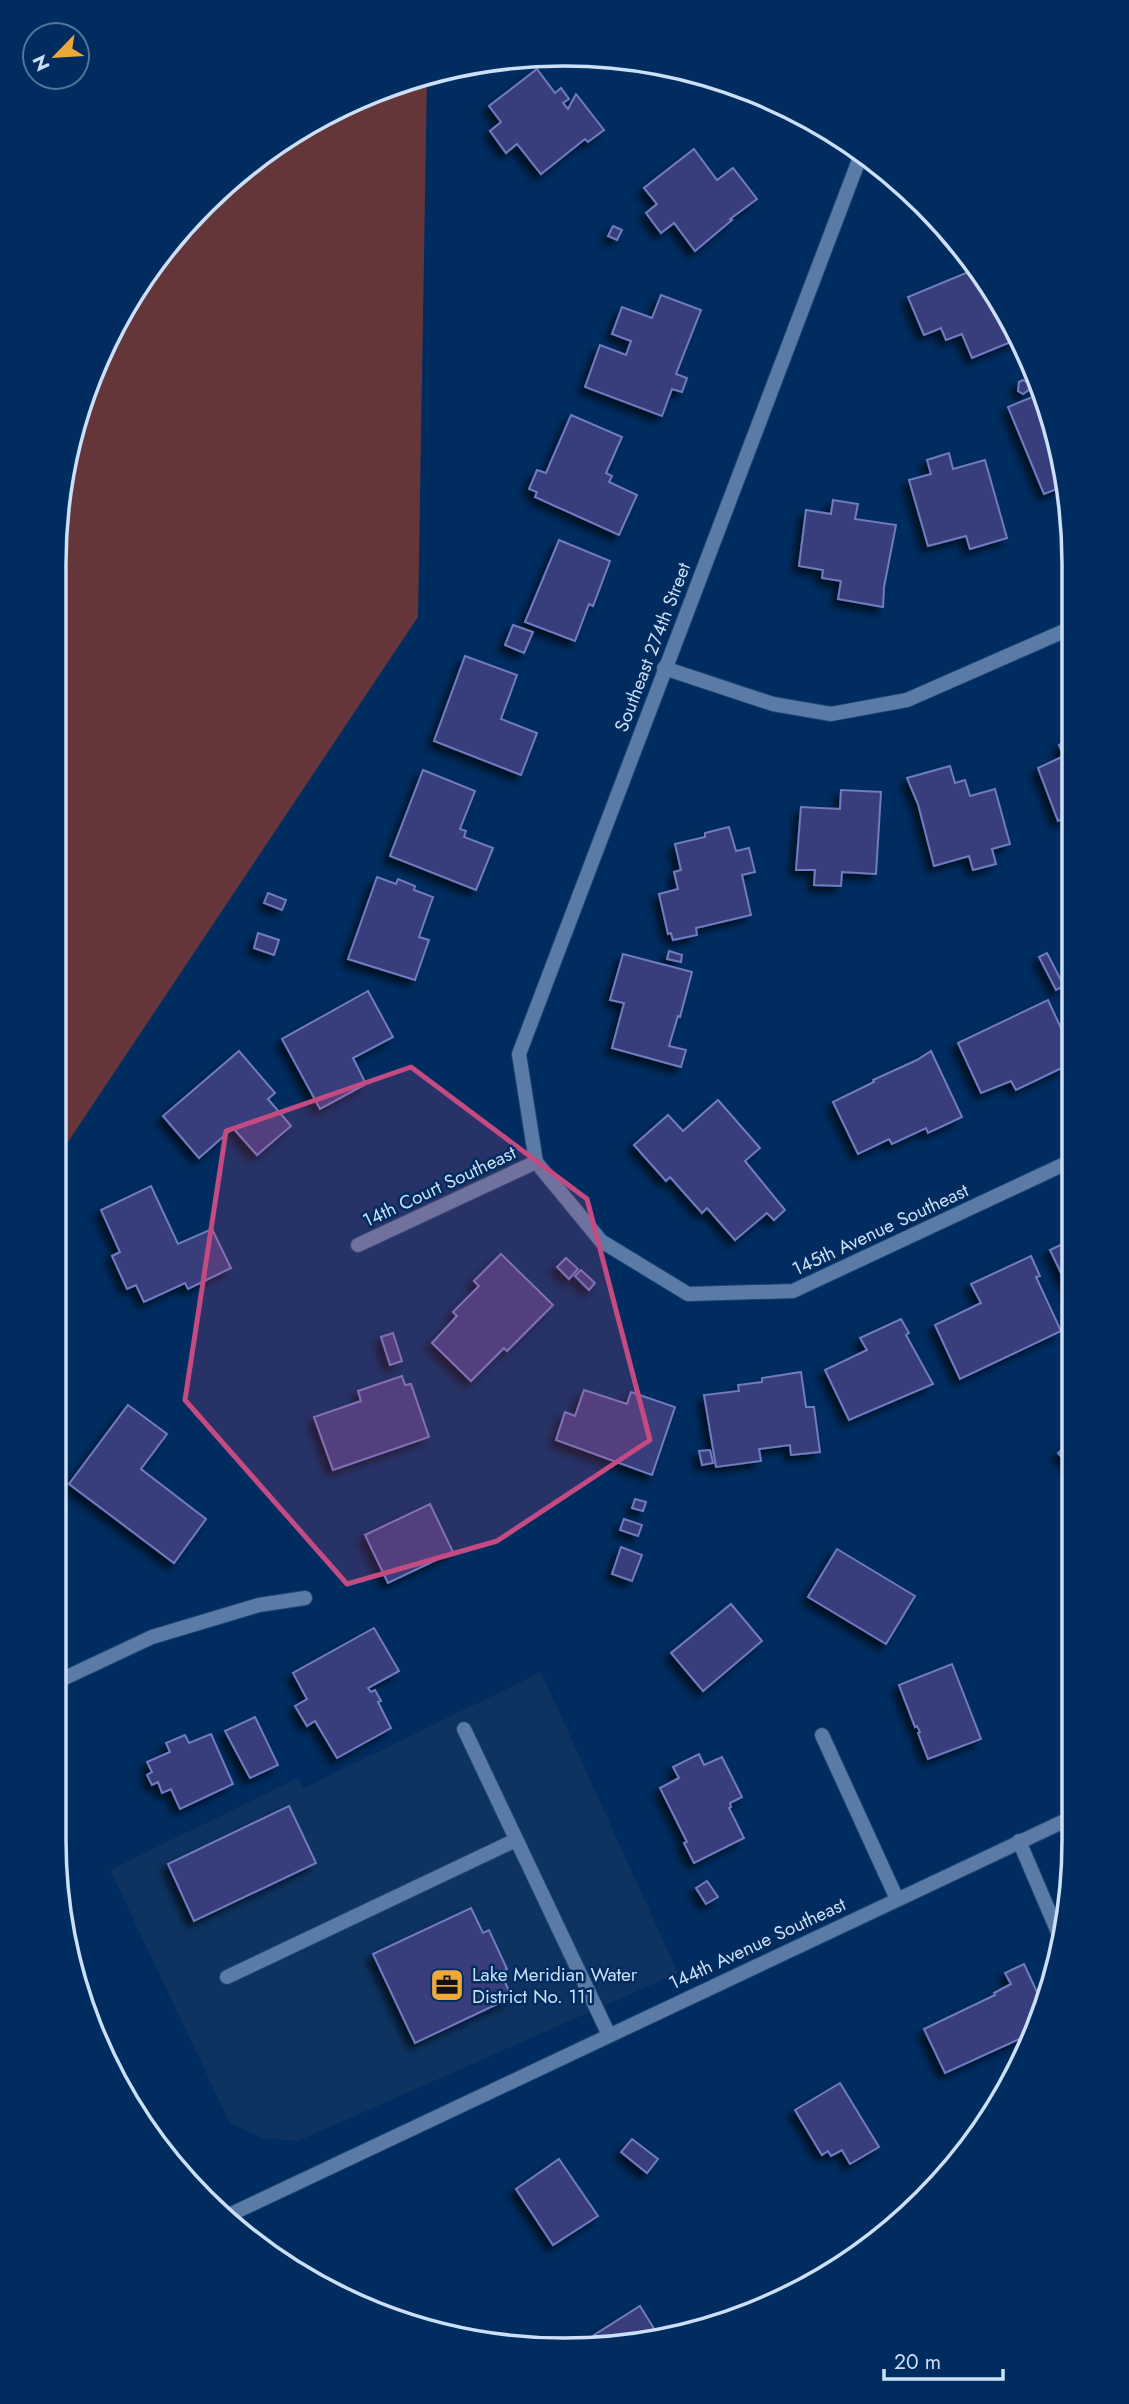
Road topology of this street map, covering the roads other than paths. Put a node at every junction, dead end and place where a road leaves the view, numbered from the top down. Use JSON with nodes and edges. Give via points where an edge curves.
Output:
{"nodes":[{"id":1,"x":858,"y":162,"type":"edge"},
{"id":2,"x":1062,"y":632,"type":"edge"},
{"id":3,"x":664,"y":668,"type":"junction"},
{"id":4,"x":536,"y":1162,"type":"junction"},
{"id":5,"x":1062,"y":1165,"type":"edge"},
{"id":6,"x":358,"y":1245,"type":"dead end"},
{"id":7,"x":305,"y":1598,"type":"dead end"},
{"id":8,"x":66,"y":1677,"type":"edge"},
{"id":9,"x":464,"y":1729,"type":"dead end"},
{"id":10,"x":822,"y":1735,"type":"dead end"},
{"id":11,"x":1062,"y":1822,"type":"edge"},
{"id":12,"x":516,"y":1840,"type":"junction"},
{"id":13,"x":1019,"y":1841,"type":"junction"},
{"id":14,"x":897,"y":1899,"type":"junction"},
{"id":15,"x":1055,"y":1925,"type":"edge"},
{"id":16,"x":227,"y":1978,"type":"dead end"},
{"id":17,"x":609,"y":2035,"type":"junction"},
{"id":18,"x":235,"y":2213,"type":"edge"}],
"edges":[{"from":1,"to":3,"type":"street","name":"Southeast 274th Street"},
{"from":2,"to":3,"type":"street","via":[[907,700],[831,714],[773,704]]},
{"from":3,"to":4,"type":"street","name":"Southeast 274th Street","via":[[519,1054]]},
{"from":4,"to":5,"type":"street","name":"145th Avenue Southeast","via":[[601,1241],[688,1294],[793,1291]]},
{"from":4,"to":6,"type":"street","name":"14th Court Southeast"},
{"from":7,"to":8,"type":"street","via":[[259,1605],[152,1637]]},
{"from":9,"to":12,"type":"street"},
{"from":10,"to":14,"type":"street"},
{"from":11,"to":13,"type":"street","name":"144th Avenue Southeast"},
{"from":12,"to":16,"type":"street"},
{"from":12,"to":17,"type":"street"},
{"from":13,"to":14,"type":"street","name":"144th Avenue Southeast"},
{"from":13,"to":15,"type":"street"},
{"from":14,"to":17,"type":"street","name":"144th Avenue Southeast"},
{"from":17,"to":18,"type":"street","name":"144th Avenue Southeast"}]}
